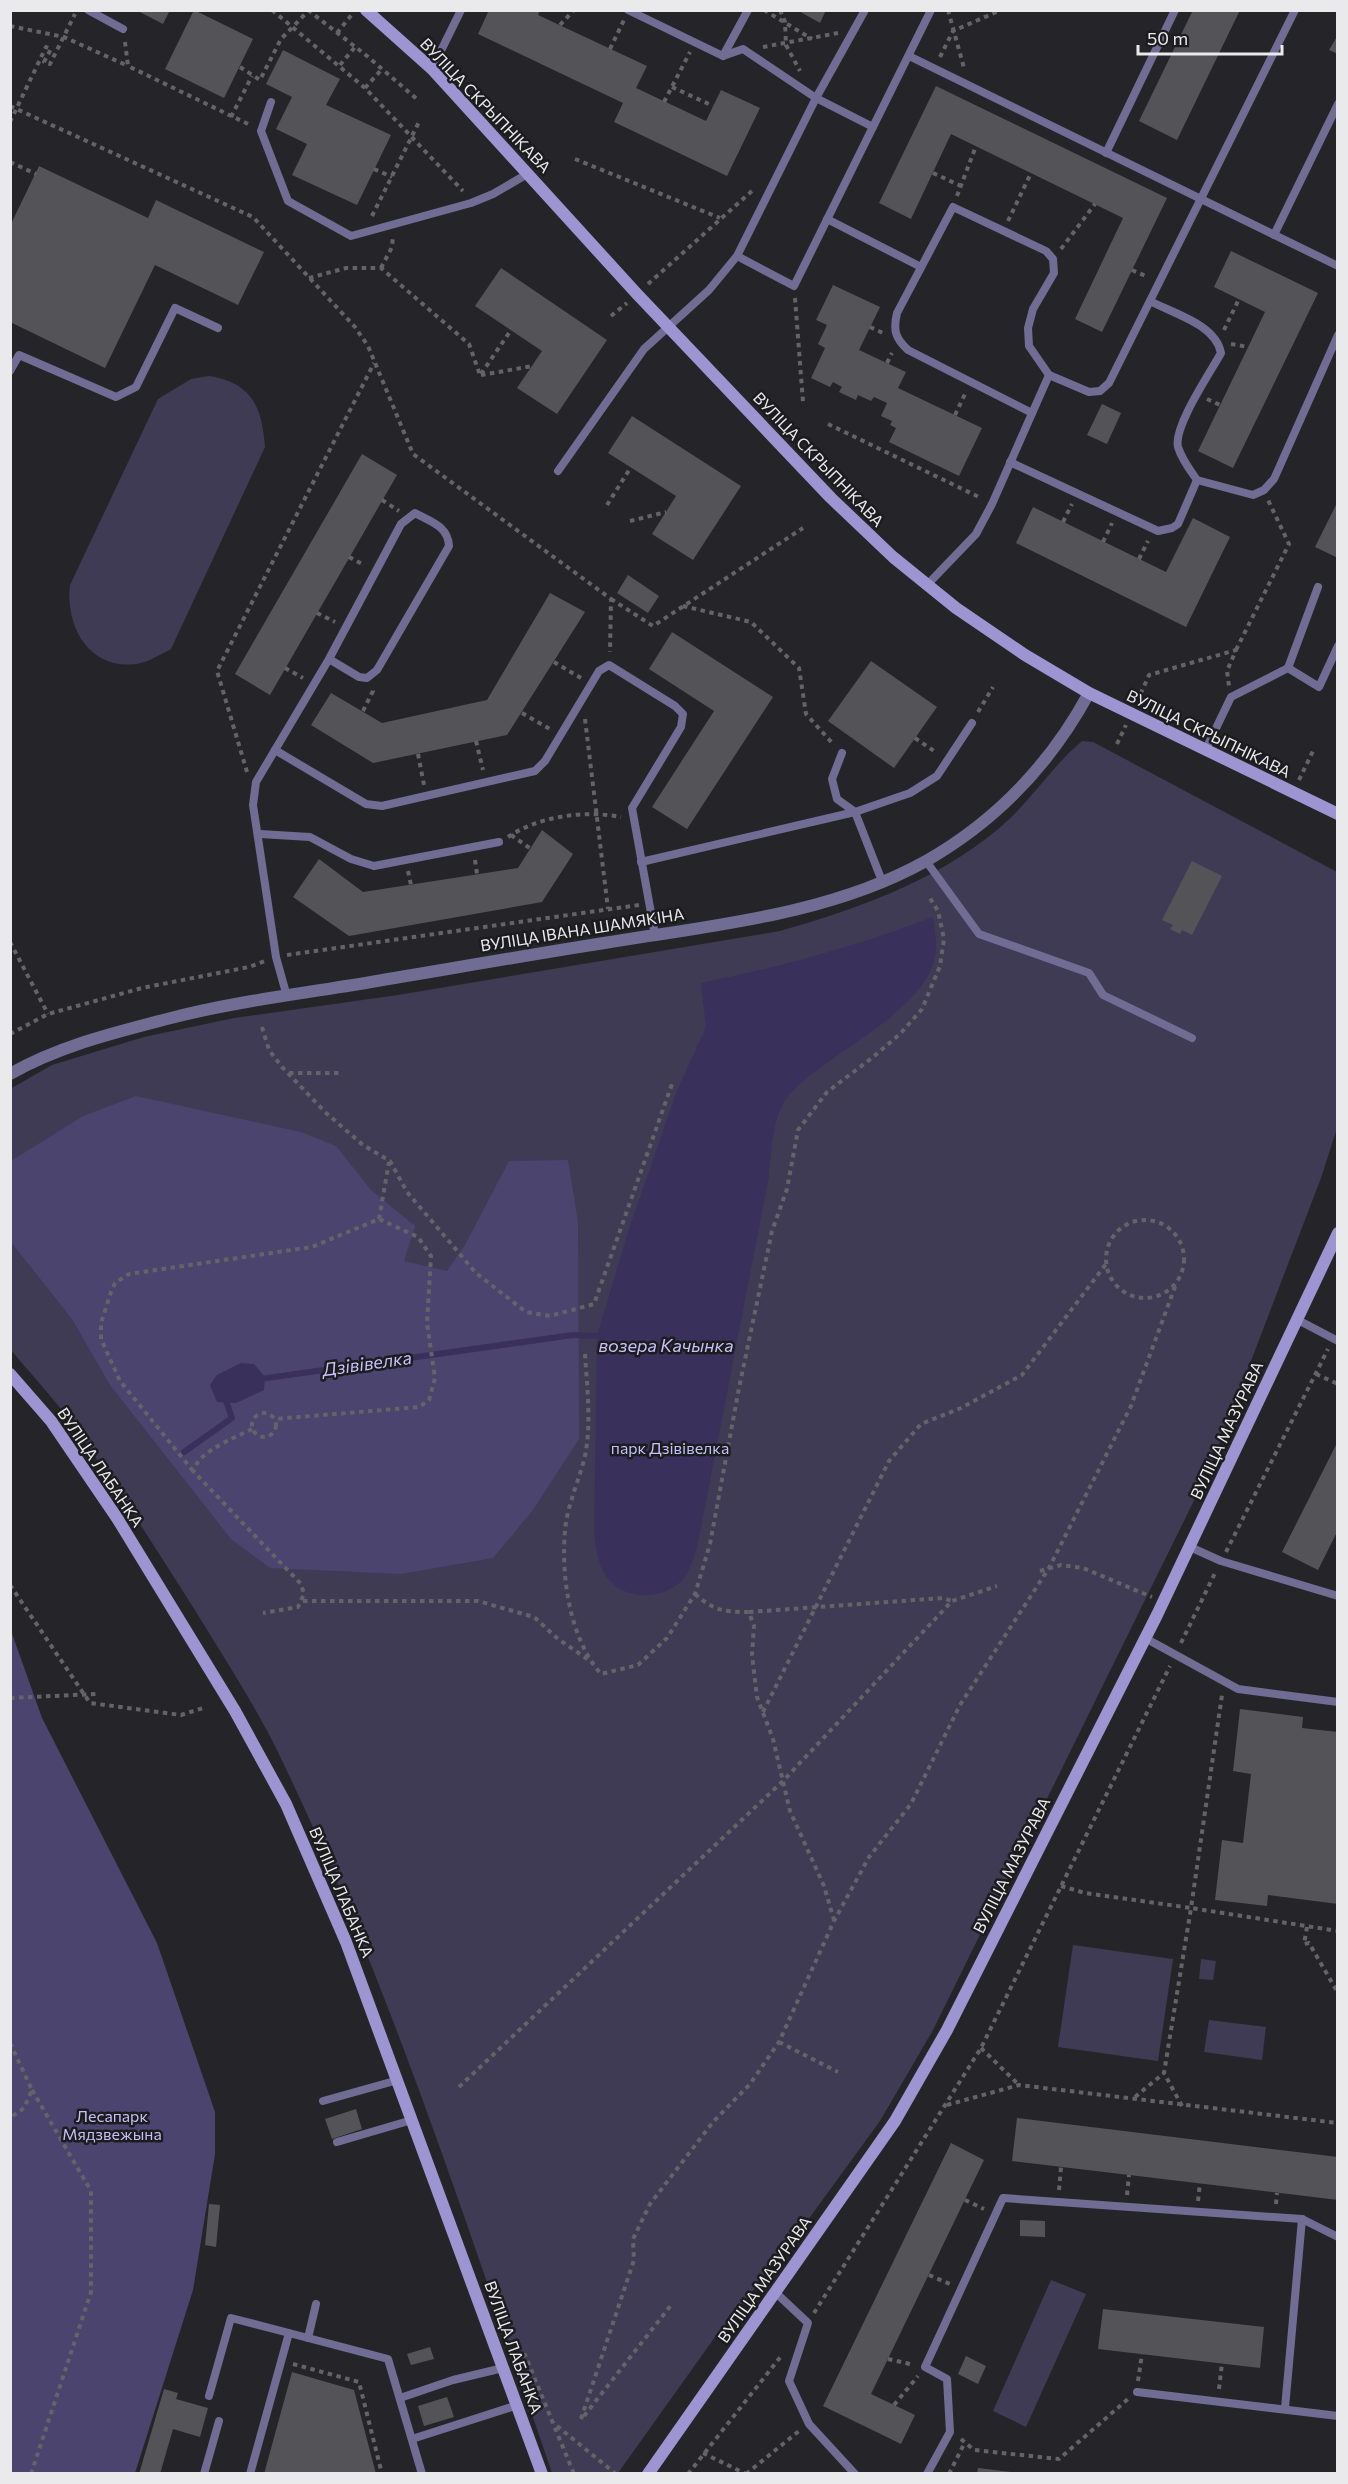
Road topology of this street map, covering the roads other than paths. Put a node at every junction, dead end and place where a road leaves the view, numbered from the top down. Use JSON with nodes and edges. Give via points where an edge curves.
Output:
{"nodes":[{"id":1,"x":88,"y":10,"type":"edge"},
{"id":2,"x":366,"y":10,"type":"edge"},
{"id":3,"x":461,"y":10,"type":"edge"},
{"id":4,"x":748,"y":10,"type":"edge"},
{"id":5,"x":865,"y":10,"type":"edge"},
{"id":6,"x":931,"y":10,"type":"edge"},
{"id":7,"x":1175,"y":10,"type":"edge"},
{"id":8,"x":1294,"y":10,"type":"edge"},
{"id":9,"x":628,"y":11,"type":"edge"},
{"id":10,"x":123,"y":29,"type":"road end"},
{"id":11,"x":723,"y":56,"type":"junction"},
{"id":12,"x":909,"y":56,"type":"junction"},
{"id":13,"x":432,"y":69,"type":"junction"},
{"id":14,"x":816,"y":98,"type":"junction"},
{"id":15,"x":271,"y":102,"type":"dead end"},
{"id":16,"x":1338,"y":104,"type":"edge"},
{"id":17,"x":873,"y":127,"type":"junction"},
{"id":18,"x":1106,"y":153,"type":"junction"},
{"id":19,"x":529,"y":173,"type":"junction"},
{"id":20,"x":1201,"y":199,"type":"junction"},
{"id":21,"x":827,"y":219,"type":"junction"},
{"id":22,"x":1274,"y":235,"type":"junction"},
{"id":23,"x":737,"y":256,"type":"junction"},
{"id":24,"x":1338,"y":266,"type":"edge"},
{"id":25,"x":921,"y":267,"type":"junction"},
{"id":26,"x":1152,"y":302,"type":"junction"},
{"id":27,"x":668,"y":326,"type":"junction"},
{"id":28,"x":218,"y":328,"type":"dead end"},
{"id":29,"x":1338,"y":335,"type":"edge"},
{"id":30,"x":10,"y":371,"type":"edge"},
{"id":31,"x":1049,"y":375,"type":"junction"},
{"id":32,"x":1032,"y":413,"type":"junction"},
{"id":33,"x":1010,"y":462,"type":"junction"},
{"id":34,"x":558,"y":471,"type":"dead end"},
{"id":35,"x":1197,"y":480,"type":"junction"},
{"id":36,"x":927,"y":585,"type":"junction"},
{"id":37,"x":1318,"y":586,"type":"dead end"},
{"id":38,"x":1338,"y":646,"type":"edge"},
{"id":39,"x":329,"y":659,"type":"junction"},
{"id":40,"x":1288,"y":668,"type":"junction"},
{"id":41,"x":1089,"y":693,"type":"junction"},
{"id":42,"x":972,"y":723,"type":"road end"},
{"id":43,"x":1206,"y":749,"type":"junction"},
{"id":44,"x":275,"y":750,"type":"junction"},
{"id":45,"x":842,"y":753,"type":"road end"},
{"id":46,"x":855,"y":812,"type":"junction"},
{"id":47,"x":1338,"y":814,"type":"edge"},
{"id":48,"x":260,"y":834,"type":"junction"},
{"id":49,"x":499,"y":842,"type":"road end"},
{"id":50,"x":926,"y":861,"type":"junction"},
{"id":51,"x":641,"y":862,"type":"junction"},
{"id":52,"x":882,"y":881,"type":"junction"},
{"id":53,"x":655,"y":935,"type":"junction"},
{"id":54,"x":286,"y":993,"type":"junction"},
{"id":55,"x":1192,"y":1038,"type":"dead end"},
{"id":56,"x":10,"y":1074,"type":"edge"},
{"id":57,"x":1338,"y":1233,"type":"edge"},
{"id":58,"x":1296,"y":1319,"type":"junction"},
{"id":59,"x":1335,"y":1339,"type":"edge"},
{"id":60,"x":10,"y":1374,"type":"edge"},
{"id":61,"x":1190,"y":1547,"type":"junction"},
{"id":62,"x":1338,"y":1596,"type":"edge"},
{"id":63,"x":1145,"y":1638,"type":"junction"},
{"id":64,"x":1338,"y":1702,"type":"edge"},
{"id":65,"x":398,"y":2080,"type":"junction"},
{"id":66,"x":322,"y":2101,"type":"dead end"},
{"id":67,"x":412,"y":2120,"type":"junction"},
{"id":68,"x":337,"y":2142,"type":"dead end"},
{"id":69,"x":1302,"y":2219,"type":"junction"},
{"id":70,"x":1338,"y":2237,"type":"edge"},
{"id":71,"x":776,"y":2292,"type":"junction"},
{"id":72,"x":316,"y":2304,"type":"dead end"},
{"id":73,"x":289,"y":2333,"type":"junction"},
{"id":74,"x":308,"y":2338,"type":"junction"},
{"id":75,"x":503,"y":2368,"type":"junction"},
{"id":76,"x":1137,"y":2392,"type":"road end"},
{"id":77,"x":209,"y":2396,"type":"dead end"},
{"id":78,"x":400,"y":2398,"type":"junction"},
{"id":79,"x":518,"y":2405,"type":"junction"},
{"id":80,"x":1286,"y":2408,"type":"junction"},
{"id":81,"x":1338,"y":2416,"type":"edge"},
{"id":82,"x":219,"y":2421,"type":"dead end"},
{"id":83,"x":412,"y":2439,"type":"junction"},
{"id":84,"x":204,"y":2474,"type":"edge"},
{"id":85,"x":250,"y":2474,"type":"edge"},
{"id":86,"x":422,"y":2474,"type":"edge"},
{"id":87,"x":542,"y":2474,"type":"edge"},
{"id":88,"x":648,"y":2474,"type":"edge"},
{"id":89,"x":855,"y":2474,"type":"edge"},
{"id":90,"x":927,"y":2474,"type":"edge"}],
"edges":[{"from":1,"to":10,"type":"lane"},
{"from":2,"to":13,"type":"main road","name":"ВУЛІЦА СКРЫПНІКАВА"},
{"from":3,"to":13,"type":"lane"},
{"from":4,"to":11,"type":"lane"},
{"from":5,"to":14,"type":"lane"},
{"from":6,"to":12,"type":"lane"},
{"from":7,"to":18,"type":"lane"},
{"from":8,"to":20,"type":"lane"},
{"from":9,"to":11,"type":"lane"},
{"from":11,"to":14,"type":"lane","via":[[743,49]]},
{"from":12,"to":17,"type":"lane"},
{"from":12,"to":18,"type":"lane"},
{"from":13,"to":19,"type":"main road","name":"ВУЛІЦА СКРЫПНІКАВА"},
{"from":14,"to":17,"type":"lane"},
{"from":14,"to":23,"type":"lane"},
{"from":15,"to":19,"type":"lane","via":[[261,131],[288,201],[351,236],[471,203]]},
{"from":16,"to":22,"type":"lane"},
{"from":17,"to":21,"type":"lane"},
{"from":18,"to":20,"type":"lane"},
{"from":19,"to":27,"type":"main road","name":"ВУЛІЦА СКРЫПНІКАВА"},
{"from":20,"to":22,"type":"lane"},
{"from":20,"to":26,"type":"lane"},
{"from":21,"to":23,"type":"lane","via":[[794,286]]},
{"from":21,"to":25,"type":"lane"},
{"from":22,"to":24,"type":"lane"},
{"from":23,"to":27,"type":"lane","via":[[709,290]]},
{"from":25,"to":31,"type":"lane","via":[[953,207],[1046,251],[1053,259],[1054,273],[1033,309],[1028,328],[1029,346]]},
{"from":25,"to":32,"type":"lane","via":[[897,313],[894,329],[898,341],[908,350]]},
{"from":26,"to":31,"type":"lane","via":[[1109,383],[1100,391],[1089,392]]},
{"from":26,"to":35,"type":"lane","via":[[1210,331],[1219,342],[1221,353],[1180,428],[1177,445]]},
{"from":27,"to":34,"type":"lane","via":[[644,349]]},
{"from":27,"to":36,"type":"main road","name":"ВУЛІЦА СКРЫПНІКАВА","via":[[831,498]]},
{"from":28,"to":30,"type":"lane","via":[[175,308],[136,387],[116,398],[19,355]]},
{"from":29,"to":35,"type":"lane","via":[[1274,479],[1264,490],[1252,495]]},
{"from":31,"to":32,"type":"lane"},
{"from":32,"to":33,"type":"lane"},
{"from":33,"to":35,"type":"lane","via":[[1158,531],[1178,524]]},
{"from":33,"to":36,"type":"lane","via":[[976,534]]},
{"from":36,"to":41,"type":"main road","name":"ВУЛІЦА СКРЫПНІКАВА","via":[[1025,655]]},
{"from":37,"to":40,"type":"lane"},
{"from":38,"to":40,"type":"lane","via":[[1319,687]]},
{"from":39,"to":39,"type":"lane","via":[[401,524],[415,513],[443,528],[449,546],[377,670],[367,678],[359,677]]},
{"from":39,"to":44,"type":"lane"},
{"from":40,"to":43,"type":"lane","via":[[1231,697]]},
{"from":41,"to":43,"type":"main road","name":"ВУЛІЦА СКРЫПНІКАВА"},
{"from":41,"to":50,"type":"street","name":"ВУЛІЦА ІВАНА ШАМЯКІНА","via":[[1062,740],[1019,790],[969,833]]},
{"from":42,"to":46,"type":"lane","via":[[938,776],[910,793]]},
{"from":43,"to":47,"type":"main road","name":"ВУЛІЦА СКРЫПНІКАВА"},
{"from":44,"to":48,"type":"lane","via":[[253,792]]},
{"from":44,"to":51,"type":"lane","via":[[366,804],[382,806],[535,771],[545,761],[599,671],[609,665],[683,714],[681,727],[632,808]]},
{"from":45,"to":46,"type":"lane","via":[[832,778],[837,799]]},
{"from":46,"to":51,"type":"lane"},
{"from":46,"to":52,"type":"lane"},
{"from":48,"to":49,"type":"lane","via":[[310,837],[351,859],[374,866]]},
{"from":48,"to":54,"type":"lane","via":[[276,957]]},
{"from":50,"to":52,"type":"street","name":"ВУЛІЦА ІВАНА ШАМЯКІНА"},
{"from":50,"to":55,"type":"lane","via":[[979,934],[1089,974],[1102,995]]},
{"from":51,"to":53,"type":"lane"},
{"from":52,"to":53,"type":"street","name":"ВУЛІЦА ІВАНА ШАМЯКІНА","via":[[775,914]]},
{"from":53,"to":54,"type":"street","name":"ВУЛІЦА ІВАНА ШАМЯКІНА"},
{"from":54,"to":56,"type":"street","name":"ВУЛІЦА ІВАНА ШАМЯКІНА","via":[[83,1041]]},
{"from":57,"to":58,"type":"main road","name":"ВУЛІЦА МАЗУРАВА"},
{"from":58,"to":59,"type":"lane"},
{"from":58,"to":61,"type":"main road","name":"ВУЛІЦА МАЗУРАВА"},
{"from":60,"to":65,"type":"main road","name":"ВУЛІЦА ЛАБАНКА","via":[[51,1421],[117,1518],[235,1710],[286,1804],[312,1863]]},
{"from":61,"to":62,"type":"lane","via":[[1221,1562]]},
{"from":61,"to":63,"type":"main road","name":"ВУЛІЦА МАЗУРАВА"},
{"from":63,"to":64,"type":"lane","via":[[1238,1689]]},
{"from":63,"to":71,"type":"main road","name":"ВУЛІЦА МАЗУРАВА","via":[[947,2030],[895,2121]]},
{"from":65,"to":66,"type":"lane"},
{"from":65,"to":67,"type":"main road","name":"ВУЛІЦА ЛАБАНКА"},
{"from":67,"to":68,"type":"lane"},
{"from":67,"to":75,"type":"main road","name":"ВУЛІЦА ЛАБАНКА"},
{"from":69,"to":70,"type":"lane"},
{"from":69,"to":80,"type":"lane"},
{"from":69,"to":90,"type":"lane","via":[[1003,2198],[925,2367],[947,2379],[950,2432]]},
{"from":71,"to":88,"type":"main road","name":"ВУЛІЦА МАЗУРАВА"},
{"from":71,"to":89,"type":"lane","via":[[808,2323],[789,2381],[809,2424]]},
{"from":72,"to":74,"type":"lane"},
{"from":73,"to":74,"type":"lane"},
{"from":73,"to":77,"type":"lane","via":[[231,2318]]},
{"from":73,"to":85,"type":"lane"},
{"from":74,"to":78,"type":"lane","via":[[388,2359]]},
{"from":75,"to":78,"type":"lane"},
{"from":75,"to":79,"type":"main road","name":"ВУЛІЦА ЛАБАНКА"},
{"from":76,"to":80,"type":"lane"},
{"from":78,"to":83,"type":"lane"},
{"from":79,"to":83,"type":"lane"},
{"from":79,"to":87,"type":"main road","name":"ВУЛІЦА ЛАБАНКА"},
{"from":80,"to":81,"type":"lane"},
{"from":82,"to":84,"type":"lane"},
{"from":83,"to":86,"type":"lane"}]}
